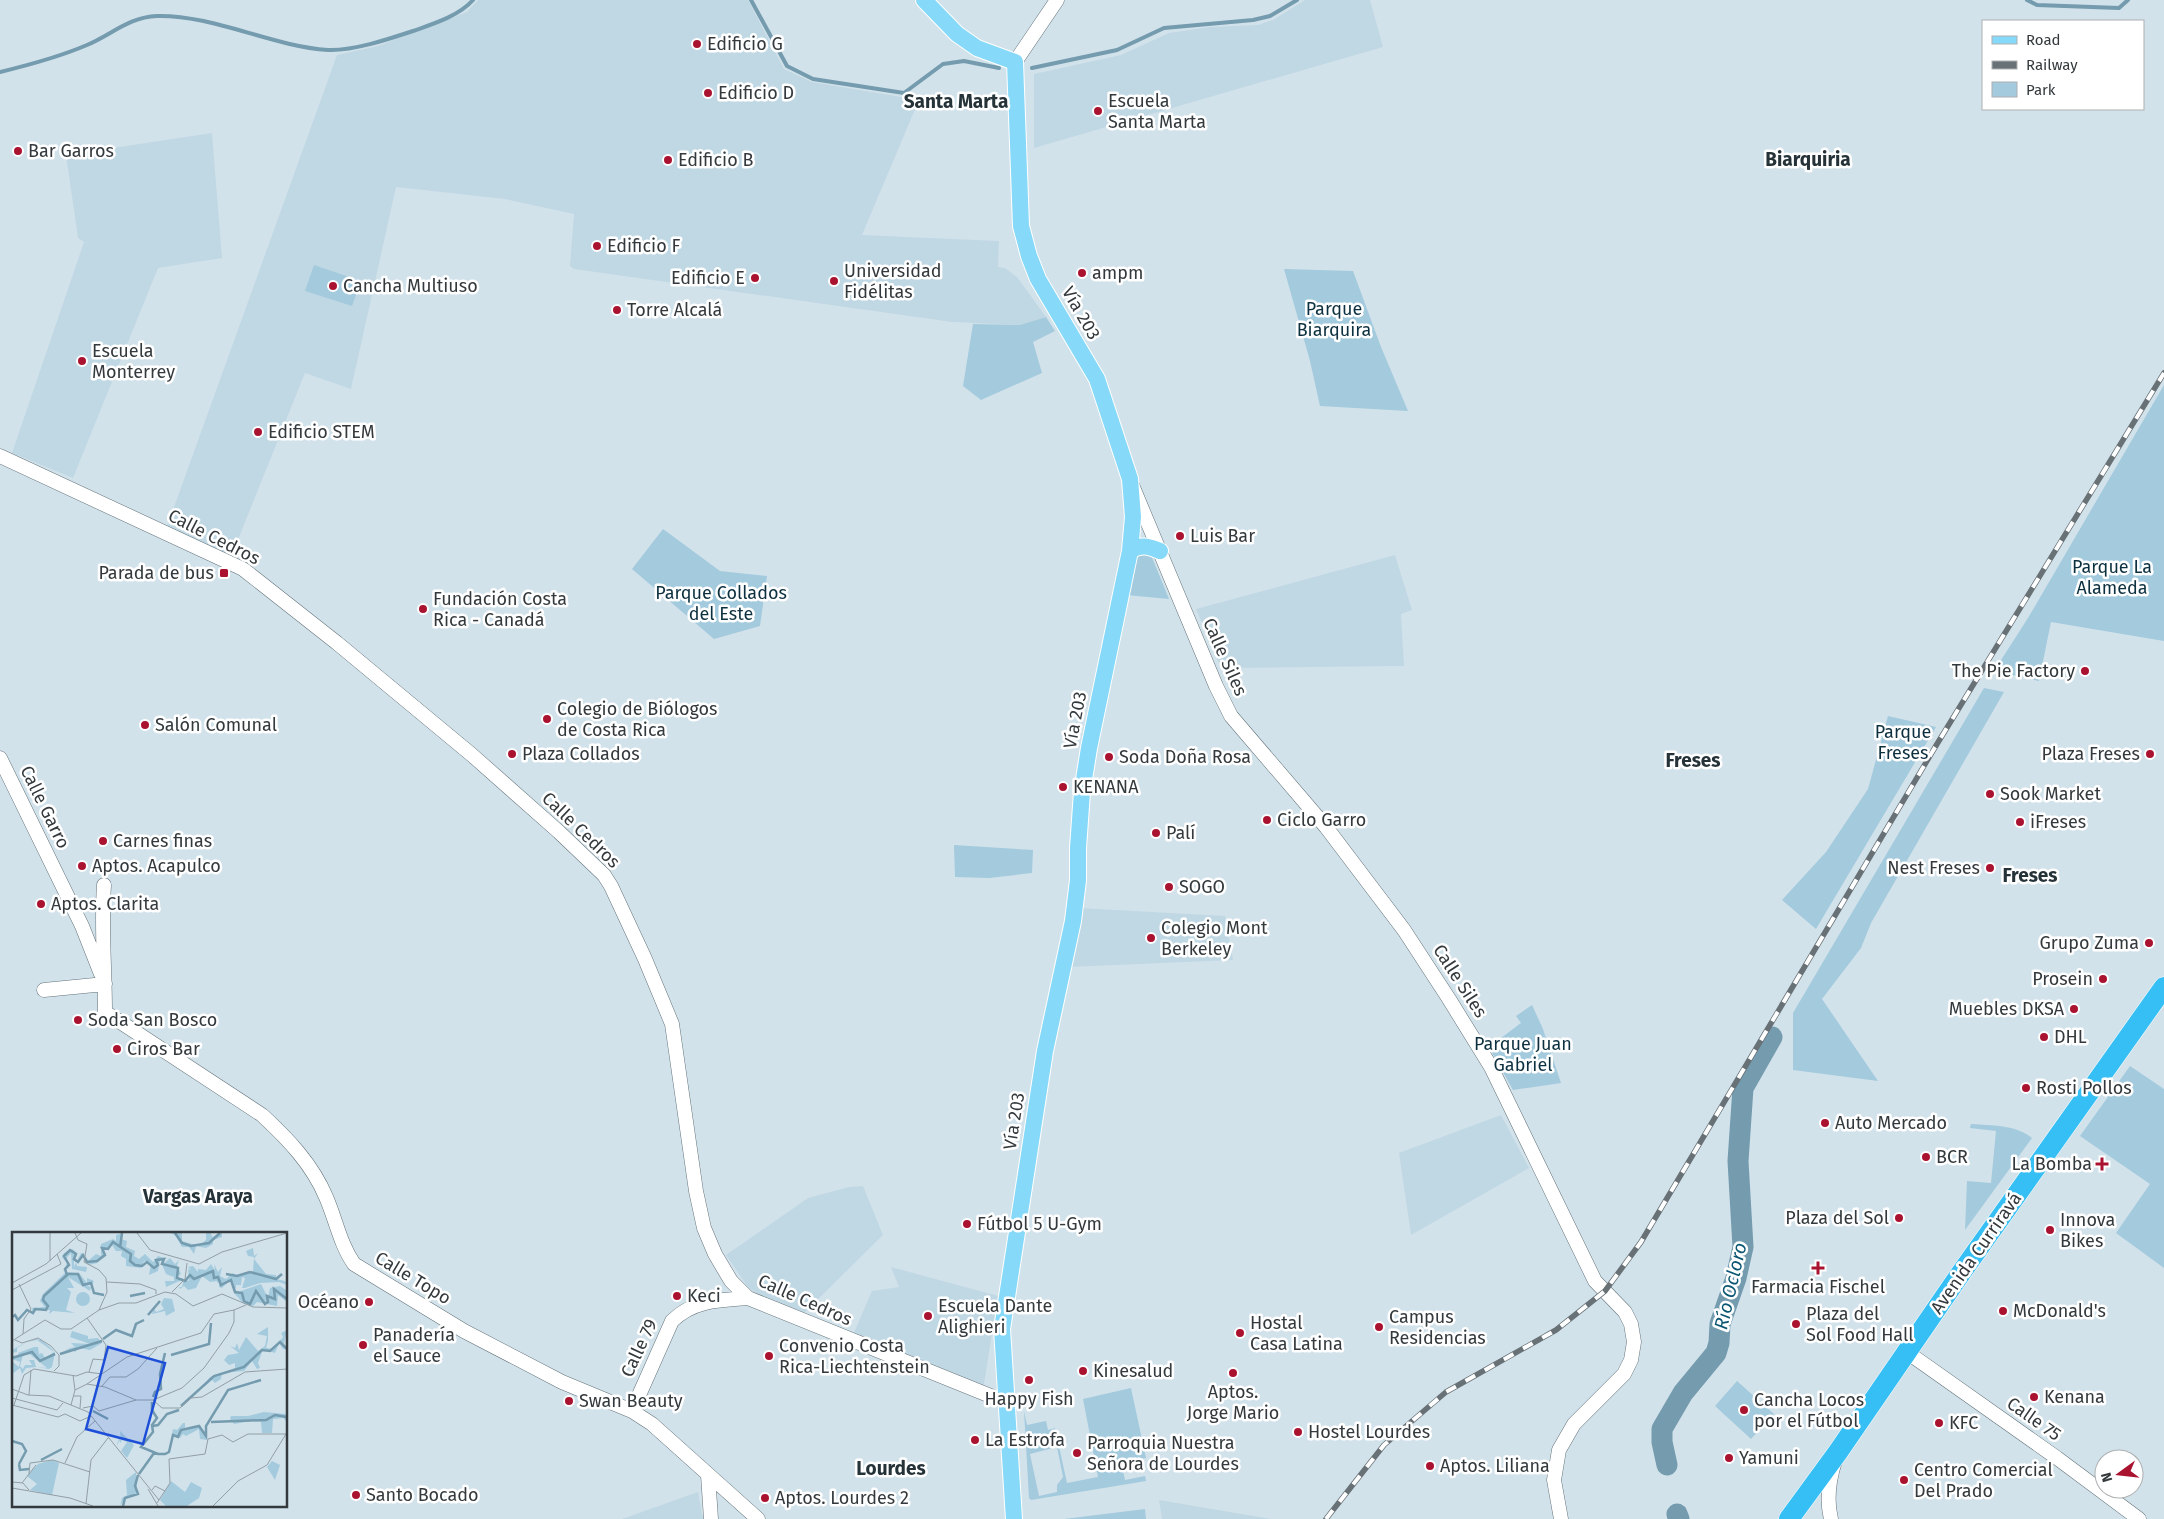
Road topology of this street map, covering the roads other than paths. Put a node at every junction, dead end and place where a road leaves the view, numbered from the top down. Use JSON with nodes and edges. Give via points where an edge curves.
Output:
{"nodes":[{"id":1,"x":924,"y":0,"type":"edge"},
{"id":2,"x":1057,"y":0,"type":"edge"},
{"id":3,"x":1015,"y":62,"type":"junction"},
{"id":4,"x":0,"y":456,"type":"edge"},
{"id":5,"x":1130,"y":479,"type":"junction"},
{"id":6,"x":1130,"y":551,"type":"junction"},
{"id":7,"x":1160,"y":551,"type":"junction"},
{"id":8,"x":0,"y":758,"type":"edge"},
{"id":9,"x":104,"y":885,"type":"dead end"},
{"id":10,"x":105,"y":984,"type":"junction"},
{"id":11,"x":2164,"y":987,"type":"edge"},
{"id":12,"x":44,"y":990,"type":"dead end"},
{"id":13,"x":105,"y":1012,"type":"joint"},
{"id":14,"x":748,"y":1298,"type":"junction"},
{"id":15,"x":1907,"y":1352,"type":"junction"},
{"id":16,"x":1008,"y":1403,"type":"junction"},
{"id":17,"x":632,"y":1411,"type":"junction"},
{"id":18,"x":1838,"y":1452,"type":"junction"},
{"id":19,"x":708,"y":1475,"type":"junction"},
{"id":20,"x":710,"y":1519,"type":"edge"},
{"id":21,"x":758,"y":1519,"type":"edge"},
{"id":22,"x":1014,"y":1519,"type":"edge"},
{"id":23,"x":1561,"y":1519,"type":"edge"},
{"id":24,"x":1788,"y":1519,"type":"edge"},
{"id":25,"x":1831,"y":1519,"type":"edge"},
{"id":26,"x":2139,"y":1519,"type":"edge"}],
"edges":[{"from":1,"to":3,"type":"main road","via":[[957,34],[977,48]]},
{"from":2,"to":3,"type":"street"},
{"from":3,"to":5,"type":"main road","name":"Vía 203","via":[[1021,226],[1028,256],[1038,279],[1097,379]]},
{"from":4,"to":14,"type":"street","name":"Calle Cedros","via":[[243,569],[472,755],[604,875],[619,899],[672,1024],[704,1228],[731,1281]]},
{"from":5,"to":6,"type":"main road","name":"Vía 203","via":[[1133,517]]},
{"from":5,"to":7,"type":"street","name":"Calle Siles"},
{"from":6,"to":7,"type":"main road","via":[[1138,546]]},
{"from":6,"to":16,"type":"main road","name":"Vía 203","via":[[1089,748],[1080,811],[1073,921],[1046,1051],[1002,1329]]},
{"from":7,"to":23,"type":"street","name":"Calle Siles","via":[[1230,716],[1326,827],[1404,930],[1491,1067],[1595,1282],[1614,1299],[1631,1324],[1634,1342],[1631,1360],[1624,1374],[1574,1424],[1559,1450],[1554,1480]]},
{"from":8,"to":10,"type":"street","name":"Calle Garro","via":[[82,926]]},
{"from":9,"to":10,"type":"street"},
{"from":10,"to":12,"type":"street"},
{"from":10,"to":13,"type":"street","name":"Calle Garro"},
{"from":11,"to":15,"type":"highway","name":"Avenida Curriravá"},
{"from":13,"to":17,"type":"street","name":"Calle Topo","via":[[262,1115],[283,1134],[306,1160],[326,1196],[346,1253],[354,1264],[464,1331],[562,1382]]},
{"from":14,"to":16,"type":"street","name":"Calle Cedros"},
{"from":14,"to":17,"type":"street","name":"Calle 79","via":[[709,1301],[690,1306],[680,1313],[672,1321]]},
{"from":15,"to":18,"type":"highway","name":"Avenida Curriravá"},
{"from":15,"to":26,"type":"street","name":"Calle 75"},
{"from":16,"to":22,"type":"main road","name":"Vía 203"},
{"from":17,"to":19,"type":"street","name":"Calle Topo","via":[[652,1424]]},
{"from":18,"to":24,"type":"highway","name":"Avenida Curriravá"},
{"from":18,"to":25,"type":"street","via":[[1829,1485],[1827,1505]]},
{"from":19,"to":20,"type":"street"},
{"from":19,"to":21,"type":"street","name":"Calle Topo"}]}
